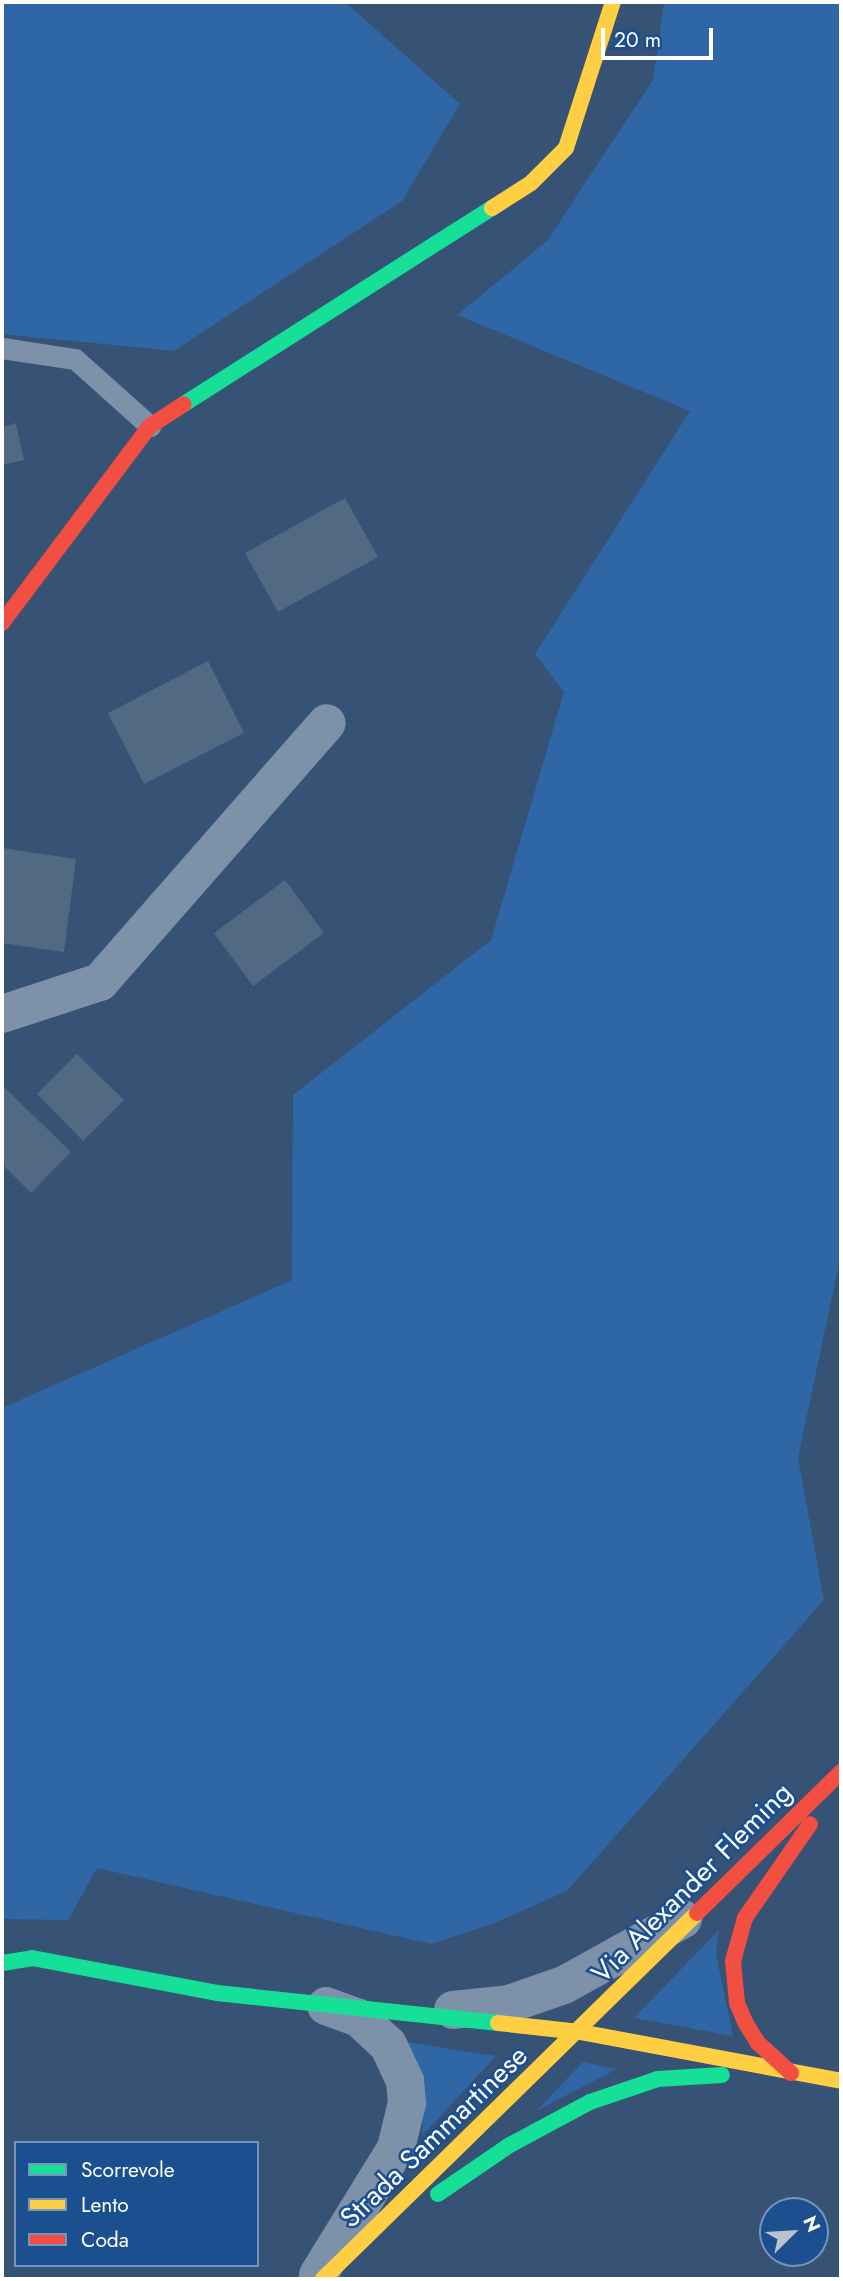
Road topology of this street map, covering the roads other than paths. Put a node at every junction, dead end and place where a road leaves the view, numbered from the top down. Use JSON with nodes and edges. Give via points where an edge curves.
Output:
{"nodes":[{"id":1,"x":613,"y":2,"type":"edge"},
{"id":2,"x":2,"y":348,"type":"edge"},
{"id":3,"x":150,"y":426,"type":"junction"},
{"id":4,"x":2,"y":623,"type":"edge"},
{"id":5,"x":327,"y":723,"type":"dead end"},
{"id":6,"x":2,"y":1014,"type":"edge"},
{"id":7,"x":841,"y":1772,"type":"edge"},
{"id":8,"x":841,"y":1778,"type":"edge"},
{"id":9,"x":691,"y":1914,"type":"junction"},
{"id":10,"x":2,"y":1963,"type":"edge"},
{"id":11,"x":321,"y":2004,"type":"junction"},
{"id":12,"x":412,"y":2014,"type":"junction"},
{"id":13,"x":580,"y":2032,"type":"junction"},
{"id":14,"x":791,"y":2073,"type":"junction"},
{"id":15,"x":841,"y":2081,"type":"edge"},
{"id":16,"x":330,"y":2269,"type":"edge"},
{"id":17,"x":323,"y":2279,"type":"edge"}],
"edges":[{"from":1,"to":3,"type":"street","via":[[566,148],[531,183]]},
{"from":2,"to":3,"type":"lane","via":[[75,359]]},
{"from":3,"to":4,"type":"street"},
{"from":5,"to":6,"type":"street","via":[[100,982]]},
{"from":7,"to":9,"type":"street","name":"Via Alexander Fleming"},
{"from":8,"to":14,"type":"street","via":[[744,1918],[733,1961],[737,2003],[758,2043]]},
{"from":9,"to":12,"type":"street","via":[[564,1985],[509,2004]]},
{"from":9,"to":13,"type":"street","name":"Via Alexander Fleming"},
{"from":10,"to":11,"type":"street","via":[[32,1958],[217,1993]]},
{"from":11,"to":12,"type":"street"},
{"from":11,"to":16,"type":"street","via":[[359,2018],[388,2045],[405,2081],[407,2103],[396,2148]]},
{"from":12,"to":13,"type":"street"},
{"from":13,"to":14,"type":"street"},
{"from":13,"to":16,"type":"street","name":"Strada Sammartinese"},
{"from":14,"to":15,"type":"street"},
{"from":14,"to":16,"type":"street","via":[[658,2079],[590,2102],[508,2146]]},
{"from":16,"to":17,"type":"street","name":"Strada Sammartinese"}]}
